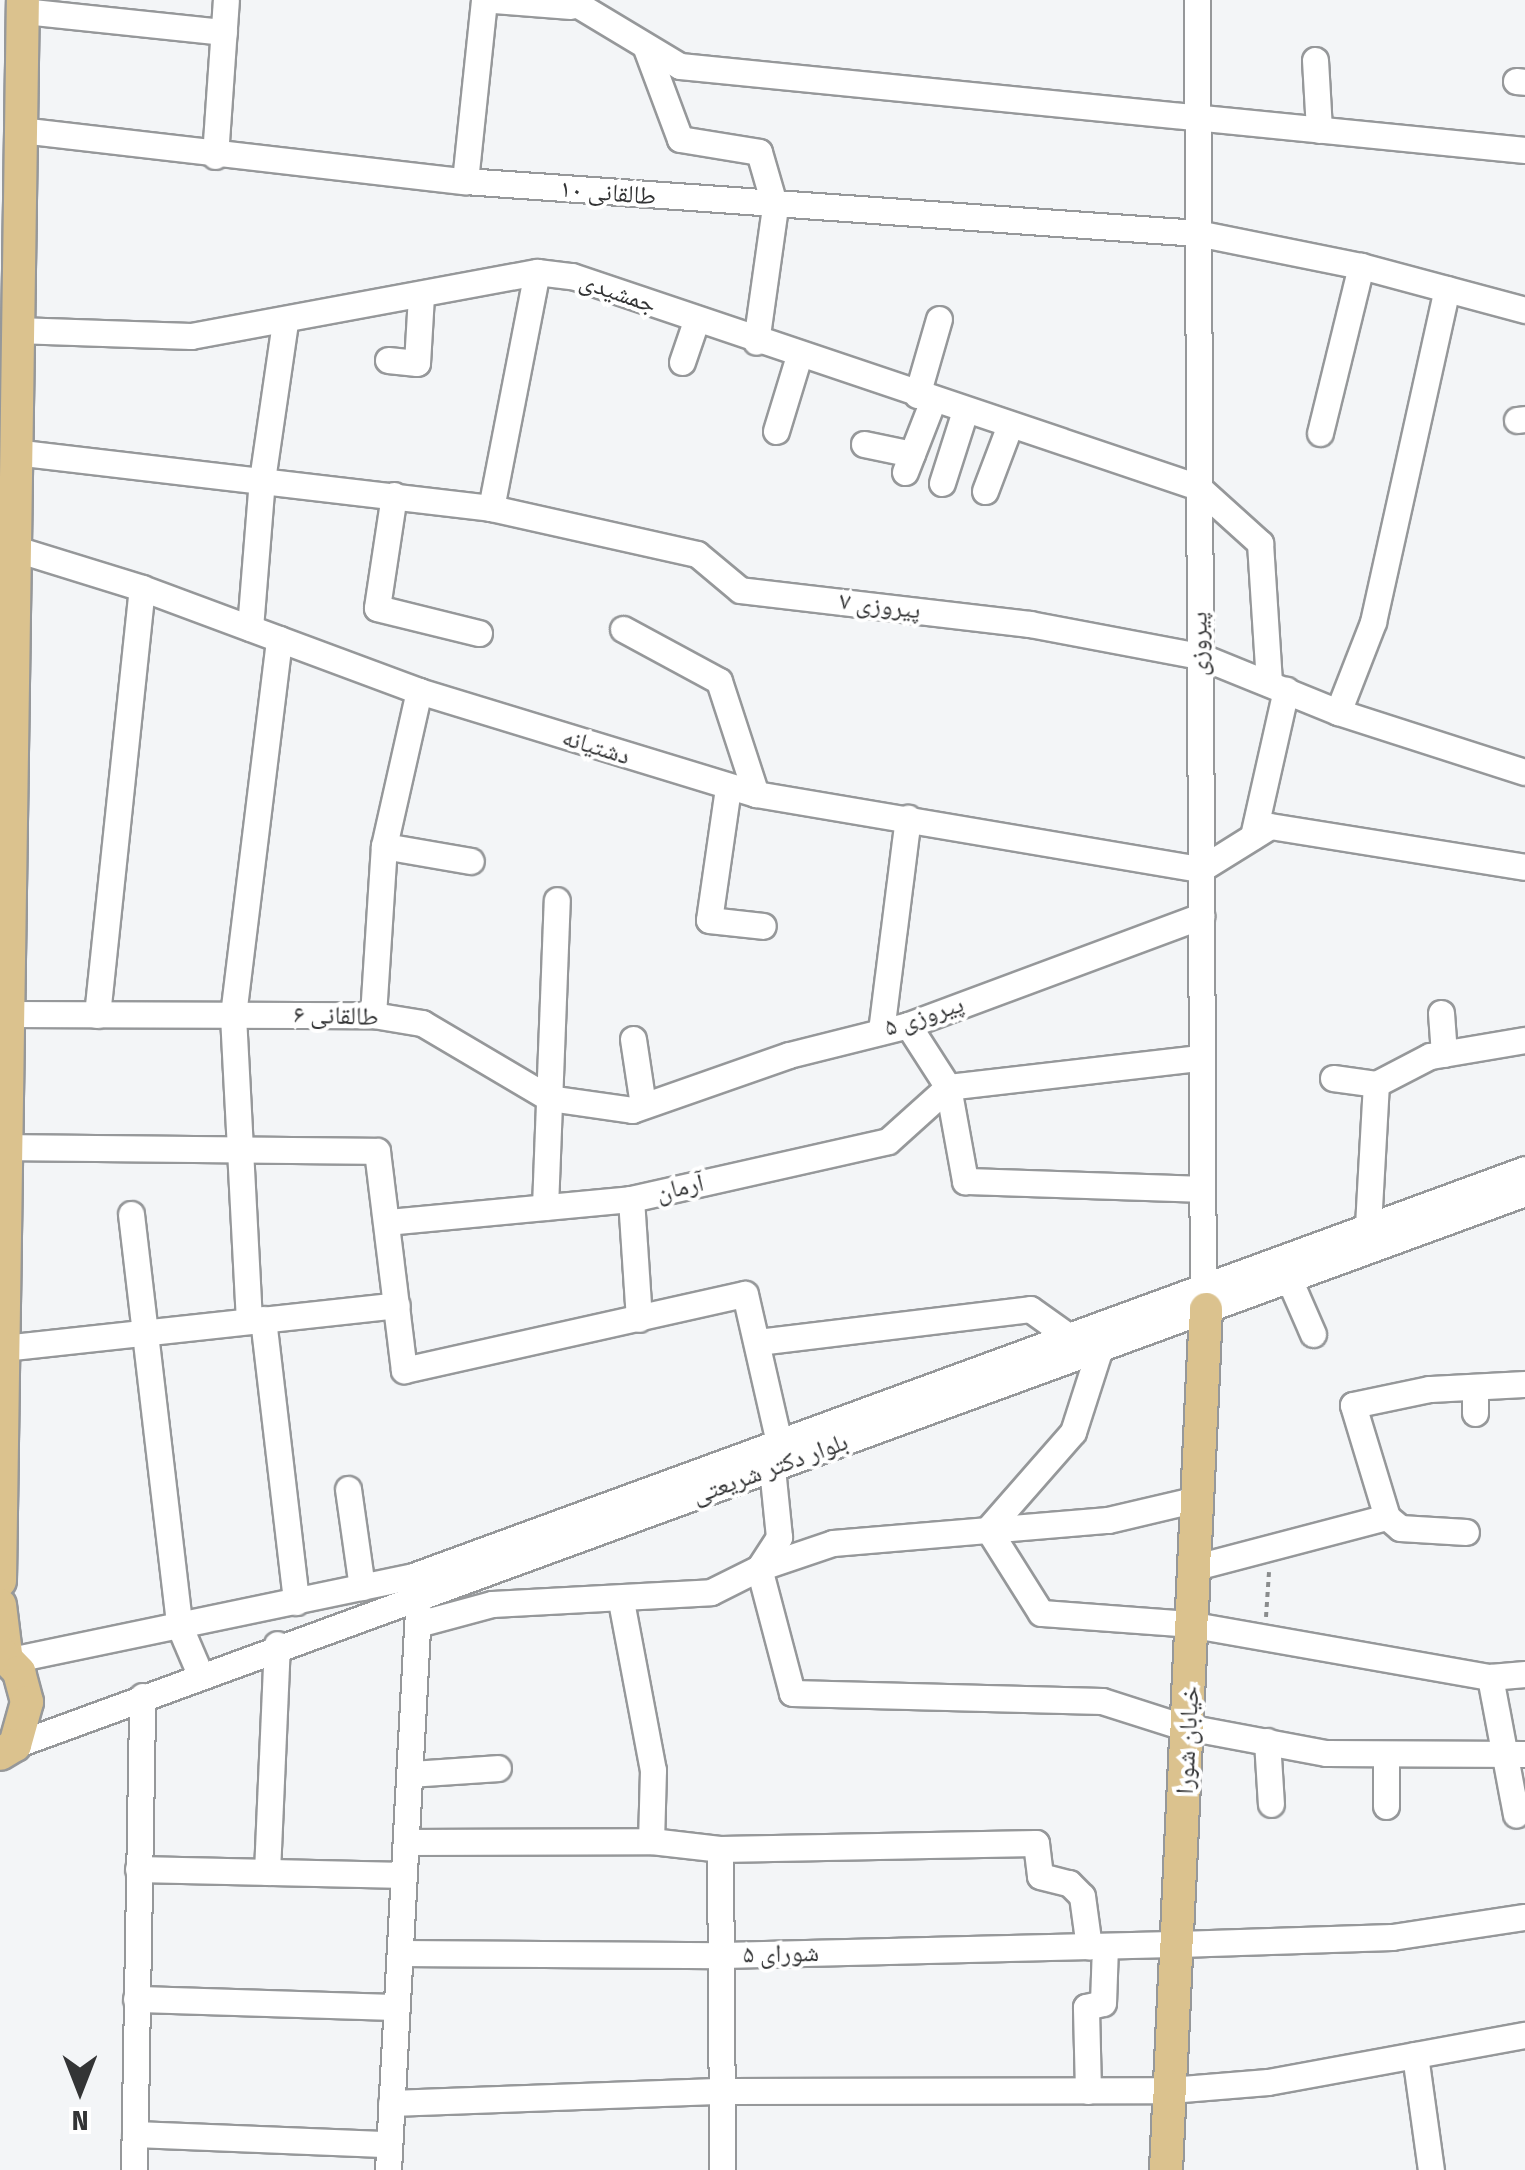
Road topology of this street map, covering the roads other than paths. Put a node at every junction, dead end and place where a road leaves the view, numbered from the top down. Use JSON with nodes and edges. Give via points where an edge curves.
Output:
{"nodes":[{"id":1,"x":226,"y":0,"type":"edge"},
{"id":2,"x":484,"y":0,"type":"edge"},
{"id":3,"x":494,"y":0,"type":"edge"},
{"id":4,"x":1197,"y":0,"type":"edge"},
{"id":5,"x":570,"y":3,"type":"edge"},
{"id":6,"x":23,"y":6,"type":"edge"},
{"id":7,"x":224,"y":32,"type":"junction"},
{"id":8,"x":646,"y":48,"type":"junction"},
{"id":9,"x":1314,"y":60,"type":"dead end"},
{"id":10,"x":1196,"y":118,"type":"junction"},
{"id":11,"x":20,"y":130,"type":"junction"},
{"id":12,"x":1319,"y":130,"type":"junction"},
{"id":13,"x":1525,"y":150,"type":"edge"},
{"id":14,"x":215,"y":156,"type":"junction"},
{"id":15,"x":466,"y":181,"type":"junction"},
{"id":16,"x":772,"y":199,"type":"junction"},
{"id":17,"x":1197,"y":225,"type":"junction"},
{"id":18,"x":1360,"y":266,"type":"junction"},
{"id":19,"x":537,"y":272,"type":"junction"},
{"id":20,"x":1446,"y":290,"type":"junction"},
{"id":21,"x":421,"y":295,"type":"junction"},
{"id":22,"x":1525,"y":310,"type":"edge"},
{"id":23,"x":939,"y":319,"type":"dead end"},
{"id":24,"x":696,"y":321,"type":"junction"},
{"id":25,"x":286,"y":323,"type":"junction"},
{"id":26,"x":16,"y":330,"type":"junction"},
{"id":27,"x":756,"y":342,"type":"junction"},
{"id":28,"x":798,"y":356,"type":"junction"},
{"id":29,"x":388,"y":360,"type":"dead end"},
{"id":30,"x":682,"y":362,"type":"dead end"},
{"id":31,"x":925,"y":397,"type":"junction"},
{"id":32,"x":965,"y":411,"type":"junction"},
{"id":33,"x":1010,"y":426,"type":"junction"},
{"id":34,"x":776,"y":431,"type":"dead end"},
{"id":35,"x":11,"y":433,"type":"edge"},
{"id":36,"x":1320,"y":433,"type":"dead end"},
{"id":37,"x":864,"y":444,"type":"dead end"},
{"id":38,"x":262,"y":480,"type":"junction"},
{"id":39,"x":942,"y":482,"type":"dead end"},
{"id":40,"x":1198,"y":487,"type":"junction"},
{"id":41,"x":985,"y":491,"type":"dead end"},
{"id":42,"x":394,"y":495,"type":"junction"},
{"id":43,"x":4,"y":506,"type":"edge"},
{"id":44,"x":491,"y":508,"type":"junction"},
{"id":45,"x":6,"y":545,"type":"edge"},
{"id":46,"x":142,"y":588,"type":"junction"},
{"id":47,"x":250,"y":628,"type":"junction"},
{"id":48,"x":623,"y":629,"type":"dead end"},
{"id":49,"x":480,"y":633,"type":"dead end"},
{"id":50,"x":279,"y":639,"type":"junction"},
{"id":51,"x":6,"y":649,"type":"edge"},
{"id":52,"x":1200,"y":656,"type":"junction"},
{"id":53,"x":1277,"y":686,"type":"junction"},
{"id":54,"x":419,"y":691,"type":"junction"},
{"id":55,"x":1338,"y":712,"type":"junction"},
{"id":56,"x":1525,"y":772,"type":"edge"},
{"id":57,"x":728,"y":788,"type":"junction"},
{"id":58,"x":756,"y":794,"type":"junction"},
{"id":59,"x":908,"y":818,"type":"junction"},
{"id":60,"x":1253,"y":836,"type":"junction"},
{"id":61,"x":384,"y":846,"type":"junction"},
{"id":62,"x":471,"y":860,"type":"dead end"},
{"id":63,"x":1525,"y":867,"type":"edge"},
{"id":64,"x":1201,"y":869,"type":"junction"},
{"id":65,"x":558,"y":900,"type":"dead end"},
{"id":66,"x":1201,"y":916,"type":"junction"},
{"id":67,"x":763,"y":926,"type":"dead end"},
{"id":68,"x":1441,"y":1013,"type":"dead end"},
{"id":69,"x":7,"y":1014,"type":"junction"},
{"id":70,"x":97,"y":1014,"type":"junction"},
{"id":71,"x":372,"y":1014,"type":"junction"},
{"id":72,"x":234,"y":1015,"type":"junction"},
{"id":73,"x":908,"y":1024,"type":"junction"},
{"id":74,"x":881,"y":1032,"type":"junction"},
{"id":75,"x":633,"y":1039,"type":"dead end"},
{"id":76,"x":1525,"y":1040,"type":"edge"},
{"id":77,"x":1444,"y":1054,"type":"junction"},
{"id":78,"x":1200,"y":1058,"type":"junction"},
{"id":79,"x":1333,"y":1078,"type":"dead end"},
{"id":80,"x":1376,"y":1084,"type":"junction"},
{"id":81,"x":948,"y":1087,"type":"junction"},
{"id":82,"x":549,"y":1098,"type":"junction"},
{"id":83,"x":644,"y":1106,"type":"junction"},
{"id":84,"x":5,"y":1147,"type":"junction"},
{"id":85,"x":237,"y":1152,"type":"junction"},
{"id":86,"x":1525,"y":1169,"type":"edge"},
{"id":87,"x":1200,"y":1190,"type":"junction"},
{"id":88,"x":1525,"y":1192,"type":"edge"},
{"id":89,"x":630,"y":1199,"type":"junction"},
{"id":90,"x":545,"y":1207,"type":"junction"},
{"id":91,"x":131,"y":1214,"type":"dead end"},
{"id":92,"x":388,"y":1222,"type":"junction"},
{"id":93,"x":1368,"y":1226,"type":"junction"},
{"id":94,"x":1290,"y":1279,"type":"junction"},
{"id":95,"x":1198,"y":1304,"type":"junction"},
{"id":96,"x":397,"y":1305,"type":"junction"},
{"id":97,"x":639,"y":1319,"type":"junction"},
{"id":98,"x":256,"y":1320,"type":"junction"},
{"id":99,"x":142,"y":1332,"type":"junction"},
{"id":100,"x":1313,"y":1334,"type":"dead end"},
{"id":101,"x":1068,"y":1336,"type":"junction"},
{"id":102,"x":758,"y":1342,"type":"junction"},
{"id":103,"x":3,"y":1348,"type":"junction"},
{"id":104,"x":1100,"y":1348,"type":"junction"},
{"id":105,"x":1004,"y":1372,"type":"junction"},
{"id":106,"x":1525,"y":1384,"type":"edge"},
{"id":107,"x":1475,"y":1386,"type":"junction"},
{"id":108,"x":1475,"y":1414,"type":"dead end"},
{"id":109,"x":778,"y":1442,"type":"junction"},
{"id":110,"x":772,"y":1468,"type":"junction"},
{"id":111,"x":348,"y":1490,"type":"dead end"},
{"id":112,"x":1184,"y":1502,"type":"junction"},
{"id":113,"x":1386,"y":1516,"type":"junction"},
{"id":114,"x":988,"y":1529,"type":"junction"},
{"id":115,"x":1466,"y":1532,"type":"dead end"},
{"id":116,"x":759,"y":1568,"type":"junction"},
{"id":117,"x":1196,"y":1568,"type":"junction"},
{"id":118,"x":484,"y":1575,"type":"junction"},
{"id":119,"x":0,"y":1581,"type":"edge"},
{"id":120,"x":362,"y":1587,"type":"junction"},
{"id":121,"x":621,"y":1601,"type":"junction"},
{"id":122,"x":296,"y":1602,"type":"junction"},
{"id":123,"x":492,"y":1604,"type":"junction"},
{"id":124,"x":0,"y":1605,"type":"edge"},
{"id":125,"x":418,"y":1611,"type":"junction"},
{"id":126,"x":1186,"y":1624,"type":"junction"},
{"id":127,"x":179,"y":1625,"type":"junction"},
{"id":128,"x":278,"y":1644,"type":"junction"},
{"id":129,"x":5,"y":1655,"type":"edge"},
{"id":130,"x":200,"y":1674,"type":"junction"},
{"id":131,"x":1525,"y":1674,"type":"edge"},
{"id":132,"x":1490,"y":1677,"type":"junction"},
{"id":133,"x":142,"y":1696,"type":"junction"},
{"id":134,"x":1181,"y":1725,"type":"junction"},
{"id":135,"x":1267,"y":1742,"type":"junction"},
{"id":136,"x":1386,"y":1754,"type":"junction"},
{"id":137,"x":1514,"y":1755,"type":"edge"},
{"id":138,"x":5,"y":1758,"type":"edge"},
{"id":139,"x":498,"y":1768,"type":"dead end"},
{"id":140,"x":410,"y":1774,"type":"junction"},
{"id":141,"x":1271,"y":1804,"type":"dead end"},
{"id":142,"x":1386,"y":1806,"type":"dead end"},
{"id":143,"x":1516,"y":1815,"type":"dead end"},
{"id":144,"x":651,"y":1841,"type":"junction"},
{"id":145,"x":406,"y":1842,"type":"junction"},
{"id":146,"x":720,"y":1849,"type":"junction"},
{"id":147,"x":138,"y":1869,"type":"junction"},
{"id":148,"x":267,"y":1872,"type":"junction"},
{"id":149,"x":404,"y":1875,"type":"junction"},
{"id":150,"x":1525,"y":1917,"type":"edge"},
{"id":151,"x":1170,"y":1944,"type":"junction"},
{"id":152,"x":1097,"y":1947,"type":"junction"},
{"id":153,"x":400,"y":1953,"type":"junction"},
{"id":154,"x":722,"y":1956,"type":"junction"},
{"id":155,"x":136,"y":1998,"type":"junction"},
{"id":156,"x":397,"y":2007,"type":"junction"},
{"id":157,"x":1525,"y":2035,"type":"edge"},
{"id":158,"x":1415,"y":2055,"type":"junction"},
{"id":159,"x":1162,"y":2090,"type":"junction"},
{"id":160,"x":1088,"y":2091,"type":"junction"},
{"id":161,"x":712,"y":2092,"type":"junction"},
{"id":162,"x":392,"y":2102,"type":"junction"},
{"id":163,"x":134,"y":2134,"type":"junction"},
{"id":164,"x":388,"y":2157,"type":"edge"},
{"id":165,"x":134,"y":2170,"type":"edge"},
{"id":166,"x":722,"y":2170,"type":"edge"},
{"id":167,"x":1149,"y":2170,"type":"edge"},
{"id":168,"x":1166,"y":2170,"type":"edge"},
{"id":169,"x":1431,"y":2170,"type":"edge"}],
"edges":[{"from":1,"to":7,"type":"street"},
{"from":2,"to":15,"type":"street"},
{"from":3,"to":5,"type":"street"},
{"from":4,"to":10,"type":"street","name":"پیروزی"},
{"from":5,"to":8,"type":"street"},
{"from":6,"to":7,"type":"street"},
{"from":6,"to":11,"type":"main road"},
{"from":7,"to":14,"type":"street"},
{"from":8,"to":10,"type":"street","via":[[680,66]]},
{"from":8,"to":16,"type":"street","via":[[680,139],[758,152]]},
{"from":9,"to":12,"type":"street"},
{"from":10,"to":12,"type":"street"},
{"from":10,"to":17,"type":"street","name":"پیروزی"},
{"from":11,"to":14,"type":"street","name":"طالقانی ۱۰"},
{"from":11,"to":26,"type":"main road"},
{"from":12,"to":13,"type":"street"},
{"from":14,"to":15,"type":"street","name":"طالقانی ۱۰"},
{"from":15,"to":16,"type":"street","name":"طالقانی ۱۰"},
{"from":16,"to":17,"type":"street","name":"طالقانی ۱۰"},
{"from":16,"to":27,"type":"street"},
{"from":17,"to":18,"type":"street","name":"طالقانی ۱۰"},
{"from":17,"to":40,"type":"street","name":"پیروزی"},
{"from":18,"to":20,"type":"street","name":"طالقانی ۱۰"},
{"from":18,"to":36,"type":"street"},
{"from":19,"to":21,"type":"street","name":"جمشیدی"},
{"from":19,"to":24,"type":"street","name":"جمشیدی","via":[[572,276]]},
{"from":19,"to":44,"type":"street"},
{"from":20,"to":22,"type":"street","name":"طالقانی ۱۰"},
{"from":20,"to":55,"type":"street","via":[[1373,622]]},
{"from":21,"to":25,"type":"street","name":"جمشیدی"},
{"from":21,"to":29,"type":"street","via":[[417,363]]},
{"from":23,"to":31,"type":"street"},
{"from":24,"to":27,"type":"street","name":"جمشیدی"},
{"from":24,"to":30,"type":"street"},
{"from":25,"to":26,"type":"street","name":"جمشیدی","via":[[191,336]]},
{"from":25,"to":38,"type":"street"},
{"from":26,"to":35,"type":"main road"},
{"from":27,"to":28,"type":"street","name":"جمشیدی"},
{"from":28,"to":31,"type":"street","name":"جمشیدی"},
{"from":28,"to":34,"type":"street"},
{"from":31,"to":32,"type":"street","name":"جمشیدی"},
{"from":31,"to":37,"type":"street","via":[[909,463]]},
{"from":32,"to":33,"type":"street","name":"جمشیدی"},
{"from":32,"to":39,"type":"street"},
{"from":33,"to":40,"type":"street","name":"جمشیدی"},
{"from":33,"to":41,"type":"street"},
{"from":35,"to":38,"type":"street","name":"پیروزی ۷"},
{"from":35,"to":43,"type":"main road"},
{"from":38,"to":42,"type":"street","name":"پیروزی ۷"},
{"from":38,"to":47,"type":"street"},
{"from":40,"to":52,"type":"street","name":"پیروزی"},
{"from":40,"to":53,"type":"street","via":[[1260,542]]},
{"from":42,"to":44,"type":"street","name":"پیروزی ۷"},
{"from":42,"to":49,"type":"street","via":[[377,608]]},
{"from":43,"to":45,"type":"main road"},
{"from":44,"to":52,"type":"street","name":"پیروزی ۷","via":[[697,554],[740,590],[1030,624]]},
{"from":45,"to":46,"type":"street","name":"دشتیانه"},
{"from":45,"to":51,"type":"main road"},
{"from":46,"to":47,"type":"street","name":"دشتیانه"},
{"from":46,"to":70,"type":"street"},
{"from":47,"to":50,"type":"street","name":"دشتیانه"},
{"from":48,"to":58,"type":"street","via":[[719,681]]},
{"from":50,"to":54,"type":"street","name":"دشتیانه"},
{"from":50,"to":72,"type":"street"},
{"from":51,"to":69,"type":"main road"},
{"from":52,"to":53,"type":"street","name":"پیروزی ۷"},
{"from":52,"to":64,"type":"street","name":"پیروزی"},
{"from":53,"to":55,"type":"street","name":"پیروزی ۷"},
{"from":53,"to":60,"type":"street"},
{"from":54,"to":57,"type":"street","name":"دشتیانه"},
{"from":54,"to":61,"type":"street"},
{"from":55,"to":56,"type":"street","name":"پیروزی ۷"},
{"from":57,"to":58,"type":"street","name":"دشتیانه"},
{"from":57,"to":67,"type":"street","via":[[709,920]]},
{"from":58,"to":59,"type":"street","name":"دشتیانه"},
{"from":59,"to":64,"type":"street","name":"دشتیانه"},
{"from":59,"to":74,"type":"street"},
{"from":60,"to":63,"type":"street","via":[[1270,826]]},
{"from":60,"to":64,"type":"street"},
{"from":61,"to":62,"type":"street"},
{"from":61,"to":71,"type":"street"},
{"from":64,"to":66,"type":"street","name":"پیروزی"},
{"from":65,"to":82,"type":"street"},
{"from":66,"to":73,"type":"street","name":"پیروزی ۵"},
{"from":66,"to":78,"type":"street","name":"پیروزی"},
{"from":68,"to":77,"type":"street"},
{"from":69,"to":70,"type":"street","name":"طالقانی ۶"},
{"from":69,"to":84,"type":"main road"},
{"from":70,"to":72,"type":"street","name":"طالقانی ۶"},
{"from":71,"to":72,"type":"street","name":"طالقانی ۶"},
{"from":71,"to":82,"type":"street","name":"طالقانی ۶","via":[[422,1023]]},
{"from":72,"to":85,"type":"street"},
{"from":73,"to":74,"type":"street","name":"پیروزی ۵"},
{"from":73,"to":81,"type":"street"},
{"from":74,"to":83,"type":"street","name":"پیروزی ۵","via":[[789,1054]]},
{"from":75,"to":83,"type":"street"},
{"from":76,"to":77,"type":"street"},
{"from":77,"to":80,"type":"street"},
{"from":78,"to":81,"type":"street"},
{"from":78,"to":87,"type":"street","name":"پیروزی"},
{"from":79,"to":80,"type":"street"},
{"from":80,"to":93,"type":"street"},
{"from":81,"to":87,"type":"street","via":[[965,1181]]},
{"from":81,"to":89,"type":"street","name":"آرمان","via":[[888,1141]]},
{"from":82,"to":83,"type":"street","name":"طالقانی ۶"},
{"from":82,"to":90,"type":"street"},
{"from":84,"to":85,"type":"street"},
{"from":84,"to":103,"type":"main road"},
{"from":85,"to":92,"type":"street","via":[[381,1154]]},
{"from":85,"to":98,"type":"street"},
{"from":86,"to":93,"type":"street","name":"بلوار دکتر شریعتی"},
{"from":87,"to":95,"type":"street","name":"پیروزی"},
{"from":88,"to":94,"type":"street","name":"بلوار دکتر شریعتی"},
{"from":89,"to":90,"type":"street","name":"آرمان"},
{"from":89,"to":97,"type":"street"},
{"from":90,"to":92,"type":"street","name":"آرمان"},
{"from":91,"to":99,"type":"street"},
{"from":92,"to":96,"type":"street"},
{"from":93,"to":95,"type":"street","name":"بلوار دکتر شریعتی"},
{"from":94,"to":95,"type":"street","name":"بلوار دکتر شریعتی"},
{"from":94,"to":100,"type":"street"},
{"from":95,"to":101,"type":"street","name":"بلوار دکتر شریعتی"},
{"from":95,"to":104,"type":"street","name":"بلوار دکتر شریعتی"},
{"from":95,"to":112,"type":"main road","name":"خیابان شورا"},
{"from":95,"to":117,"type":"main road","name":"خیابان شورا"},
{"from":96,"to":97,"type":"street","via":[[404,1370]]},
{"from":96,"to":98,"type":"street"},
{"from":97,"to":102,"type":"street","via":[[745,1294]]},
{"from":98,"to":99,"type":"street"},
{"from":98,"to":122,"type":"street"},
{"from":99,"to":103,"type":"street"},
{"from":99,"to":127,"type":"street"},
{"from":101,"to":102,"type":"street","via":[[1030,1310]]},
{"from":101,"to":105,"type":"street","name":"بلوار دکتر شریعتی"},
{"from":102,"to":109,"type":"street"},
{"from":103,"to":119,"type":"main road"},
{"from":104,"to":105,"type":"street","name":"بلوار دکتر شریعتی"},
{"from":104,"to":114,"type":"street","via":[[1073,1432]]},
{"from":105,"to":109,"type":"street","name":"بلوار دکتر شریعتی"},
{"from":105,"to":110,"type":"street","name":"بلوار دکتر شریعتی"},
{"from":106,"to":107,"type":"street"},
{"from":107,"to":108,"type":"street"},
{"from":107,"to":113,"type":"street","via":[[1353,1405]]},
{"from":109,"to":120,"type":"street","name":"بلوار دکتر شریعتی","via":[[413,1576]]},
{"from":110,"to":116,"type":"street","via":[[778,1536]]},
{"from":110,"to":118,"type":"street","name":"بلوار دکتر شریعتی"},
{"from":111,"to":120,"type":"street"},
{"from":112,"to":114,"type":"street","via":[[1108,1520]]},
{"from":112,"to":126,"type":"main road","name":"خیابان شورا"},
{"from":113,"to":115,"type":"street","via":[[1400,1528]]},
{"from":113,"to":117,"type":"street"},
{"from":114,"to":116,"type":"street","via":[[833,1544]]},
{"from":114,"to":126,"type":"street","via":[[1042,1613]]},
{"from":116,"to":121,"type":"street","via":[[711,1592]]},
{"from":116,"to":134,"type":"street","via":[[792,1693],[1102,1700]]},
{"from":117,"to":126,"type":"main road","name":"خیابان شورا"},
{"from":118,"to":123,"type":"street"},
{"from":118,"to":125,"type":"street","name":"بلوار دکتر شریعتی"},
{"from":120,"to":122,"type":"street","name":"بلوار دکتر شریعتی"},
{"from":121,"to":123,"type":"street"},
{"from":121,"to":144,"type":"street","via":[[652,1770]]},
{"from":122,"to":127,"type":"street","name":"بلوار دکتر شریعتی"},
{"from":123,"to":125,"type":"street"},
{"from":124,"to":129,"type":"main road"},
{"from":125,"to":128,"type":"street","name":"بلوار دکتر شریعتی"},
{"from":125,"to":140,"type":"street"},
{"from":126,"to":132,"type":"street"},
{"from":126,"to":134,"type":"main road","name":"خیابان شورا"},
{"from":127,"to":129,"type":"street","name":"بلوار دکتر شریعتی"},
{"from":127,"to":130,"type":"street"},
{"from":128,"to":130,"type":"street","name":"بلوار دکتر شریعتی"},
{"from":128,"to":148,"type":"street"},
{"from":129,"to":138,"type":"main road","via":[[26,1702]]},
{"from":130,"to":133,"type":"street","name":"بلوار دکتر شریعتی"},
{"from":131,"to":132,"type":"street"},
{"from":132,"to":137,"type":"street"},
{"from":133,"to":138,"type":"street","name":"بلوار دکتر شریعتی"},
{"from":133,"to":147,"type":"street"},
{"from":134,"to":135,"type":"street"},
{"from":134,"to":151,"type":"main road","name":"خیابان شورا"},
{"from":135,"to":136,"type":"street","via":[[1326,1753]]},
{"from":135,"to":141,"type":"street"},
{"from":136,"to":137,"type":"street"},
{"from":136,"to":142,"type":"street"},
{"from":137,"to":143,"type":"street"},
{"from":139,"to":140,"type":"street"},
{"from":140,"to":145,"type":"street"},
{"from":144,"to":145,"type":"street"},
{"from":144,"to":146,"type":"street"},
{"from":145,"to":149,"type":"street"},
{"from":146,"to":152,"type":"street","via":[[1036,1843],[1040,1876],[1070,1883],[1082,1896]]},
{"from":146,"to":154,"type":"street"},
{"from":147,"to":148,"type":"street"},
{"from":147,"to":155,"type":"street"},
{"from":148,"to":149,"type":"street"},
{"from":149,"to":153,"type":"street"},
{"from":150,"to":151,"type":"street","name":"شورای ۵","via":[[1392,1937]]},
{"from":151,"to":152,"type":"street","name":"شورای ۵"},
{"from":151,"to":159,"type":"main road","name":"خیابان شورا"},
{"from":152,"to":154,"type":"street","name":"شورای ۵"},
{"from":152,"to":160,"type":"street","via":[[1103,2003],[1086,2007]]},
{"from":153,"to":154,"type":"street","name":"شورای ۵"},
{"from":153,"to":156,"type":"street"},
{"from":154,"to":161,"type":"street"},
{"from":155,"to":156,"type":"street"},
{"from":155,"to":163,"type":"street"},
{"from":156,"to":162,"type":"street"},
{"from":157,"to":158,"type":"street"},
{"from":158,"to":159,"type":"street","via":[[1268,2082]]},
{"from":158,"to":169,"type":"street"},
{"from":159,"to":160,"type":"street"},
{"from":159,"to":167,"type":"main road","name":"خیابان شورا"},
{"from":159,"to":168,"type":"main road","name":"خیابان شورا"},
{"from":160,"to":161,"type":"street"},
{"from":161,"to":162,"type":"street"},
{"from":161,"to":166,"type":"street"},
{"from":162,"to":164,"type":"street"},
{"from":163,"to":164,"type":"street"},
{"from":163,"to":165,"type":"street"}]}
